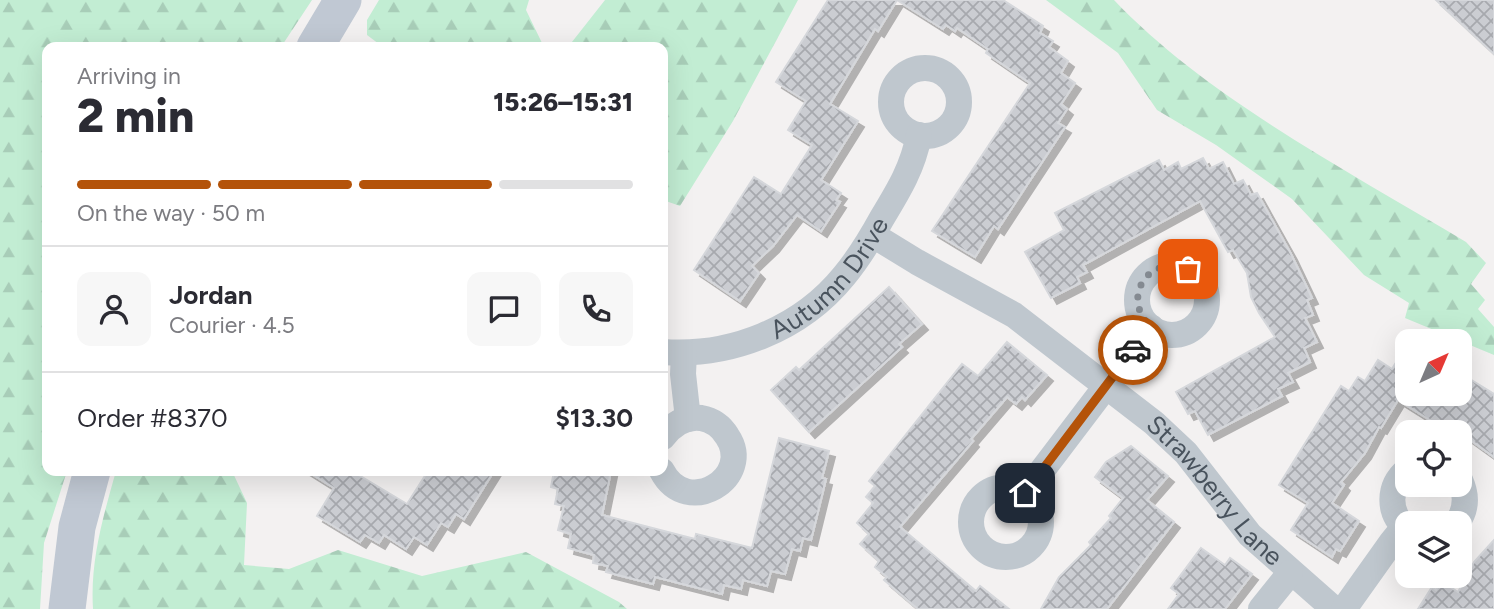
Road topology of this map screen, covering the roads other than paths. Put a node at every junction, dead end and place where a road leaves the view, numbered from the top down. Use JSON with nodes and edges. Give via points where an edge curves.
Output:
{"nodes":[{"id":1,"x":343,"y":0,"type":"edge"},
{"id":2,"x":321,"y":42,"type":"edge"},
{"id":3,"x":919,"y":135,"type":"dead end"},
{"id":4,"x":873,"y":235,"type":"junction"},
{"id":5,"x":1151,"y":327,"type":"dead end"},
{"id":6,"x":673,"y":352,"type":"edge"},
{"id":7,"x":1106,"y":385,"type":"junction"},
{"id":8,"x":688,"y":419,"type":"junction"},
{"id":9,"x":668,"y":432,"type":"edge"},
{"id":10,"x":91,"y":476,"type":"edge"},
{"id":11,"x":666,"y":476,"type":"edge"},
{"id":12,"x":1395,"y":487,"type":"edge"},
{"id":13,"x":1025,"y":493,"type":"dead end"},
{"id":14,"x":1395,"y":512,"type":"edge"},
{"id":15,"x":1395,"y":538,"type":"edge"},
{"id":16,"x":1290,"y":573,"type":"junction"},
{"id":17,"x":67,"y":609,"type":"edge"},
{"id":18,"x":1261,"y":609,"type":"edge"},
{"id":19,"x":1334,"y":609,"type":"edge"},
{"id":20,"x":1344,"y":609,"type":"edge"}],
"edges":[{"from":1,"to":2,"type":"street"},
{"from":3,"to":4,"type":"street","name":"Autumn Drive","via":[[912,167]]},
{"from":4,"to":6,"type":"street","name":"Autumn Drive","via":[[833,289],[785,325],[729,347]]},
{"from":4,"to":7,"type":"street","name":"Strawberry Lane","via":[[1014,316]]},
{"from":5,"to":7,"type":"street"},
{"from":6,"to":8,"type":"street","name":"Autumn Drive","via":[[683,374]]},
{"from":7,"to":13,"type":"street"},
{"from":7,"to":16,"type":"street","name":"Strawberry Lane","via":[[1186,453],[1250,535]]},
{"from":8,"to":9,"type":"street"},
{"from":8,"to":11,"type":"street","via":[[709,420],[726,434],[733,455],[727,476],[717,486],[696,493],[676,487]]},
{"from":10,"to":17,"type":"street","via":[[77,527]]},
{"from":12,"to":14,"type":"street"},
{"from":15,"to":20,"type":"street"},
{"from":16,"to":18,"type":"street","name":"Strawberry Lane"},
{"from":16,"to":19,"type":"street","name":"Strawberry Lane"}]}
